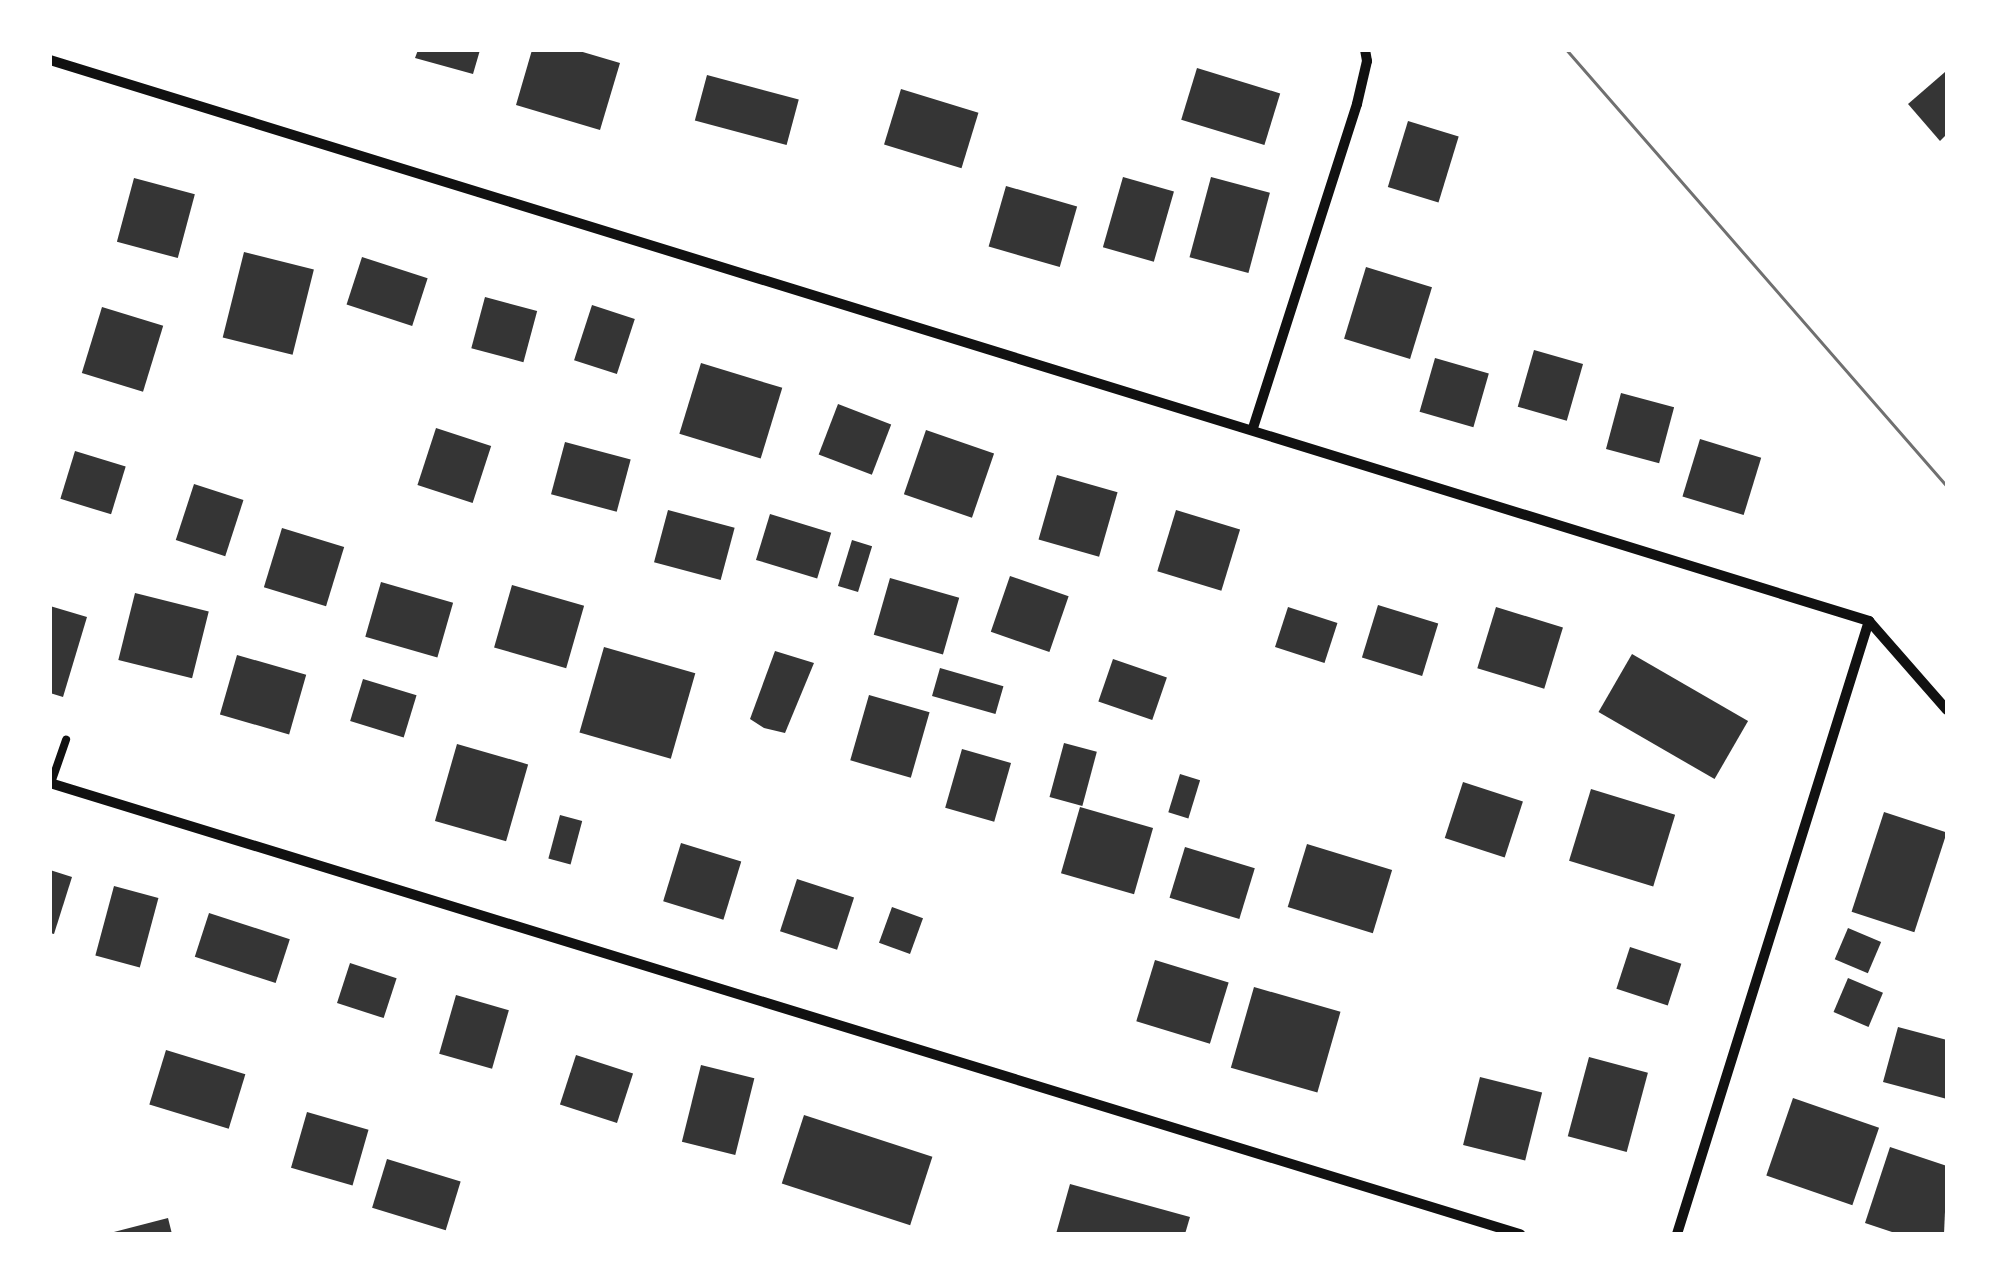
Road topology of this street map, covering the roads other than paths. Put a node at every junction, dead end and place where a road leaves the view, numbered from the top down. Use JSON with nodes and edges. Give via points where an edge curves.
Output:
{"nodes":[{"id":1,"x":1365,"y":50,"type":"edge"},
{"id":2,"x":50,"y":60,"type":"edge"},
{"id":3,"x":1253,"y":428,"type":"junction"},
{"id":4,"x":1870,"y":621,"type":"junction"},
{"id":5,"x":1947,"y":710,"type":"edge"},
{"id":6,"x":66,"y":740,"type":"dead end"},
{"id":7,"x":51,"y":783,"type":"edge"},
{"id":8,"x":1520,"y":1234,"type":"edge"},
{"id":9,"x":1677,"y":1234,"type":"edge"}],
"edges":[{"from":1,"to":3,"type":"street","via":[[1357,104]]},
{"from":2,"to":3,"type":"street"},
{"from":3,"to":4,"type":"street"},
{"from":4,"to":5,"type":"street"},
{"from":4,"to":9,"type":"street"},
{"from":6,"to":7,"type":"lane"},
{"from":7,"to":8,"type":"street"}]}
